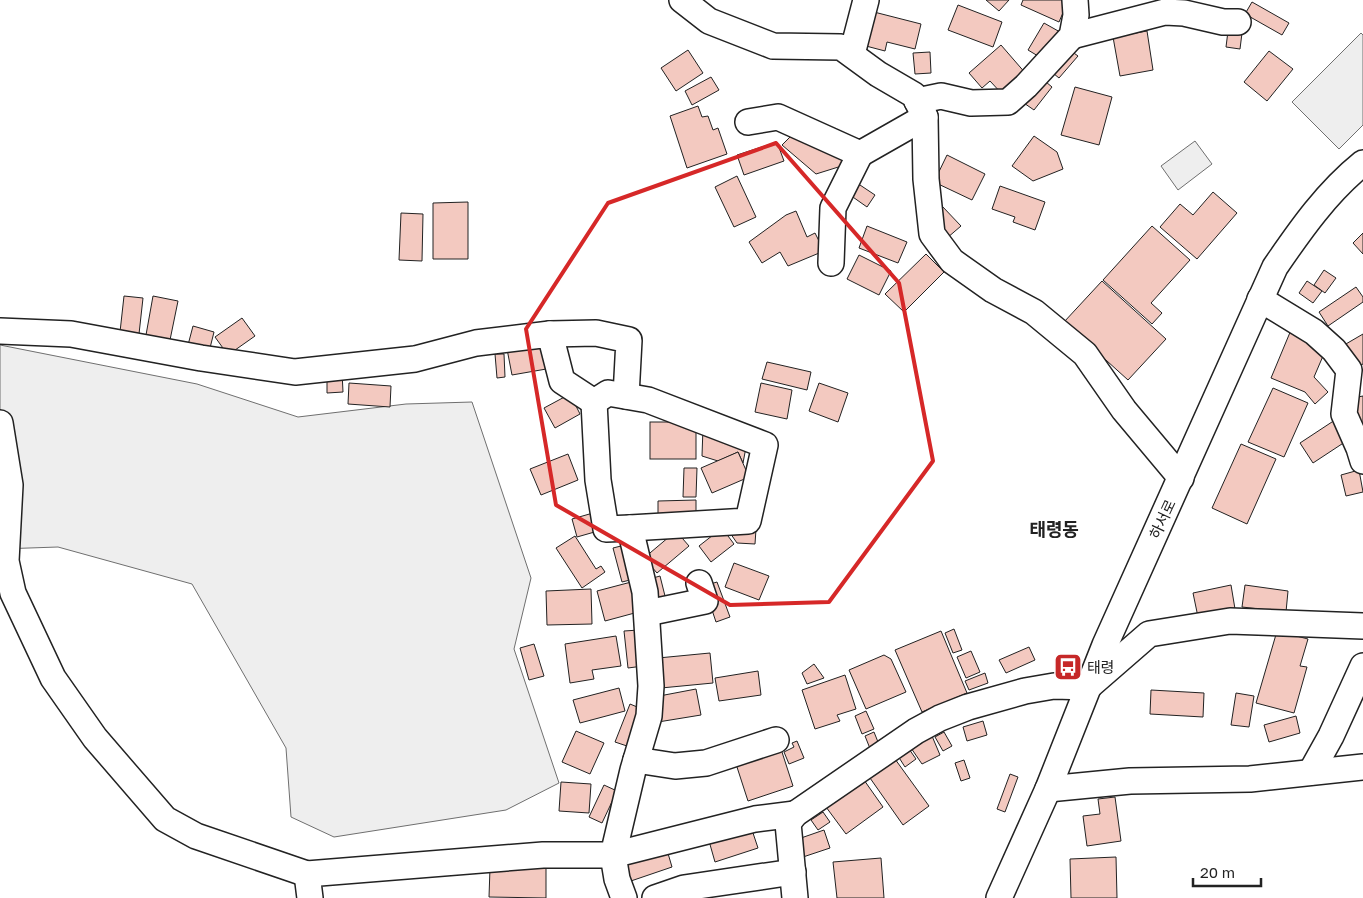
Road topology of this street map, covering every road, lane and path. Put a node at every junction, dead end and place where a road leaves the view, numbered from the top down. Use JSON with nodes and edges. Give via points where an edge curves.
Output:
{"nodes":[{"id":1,"x":682,"y":0,"type":"edge"},
{"id":2,"x":866,"y":0,"type":"edge"},
{"id":3,"x":1075,"y":0,"type":"edge"},
{"id":4,"x":1238,"y":22,"type":"dead end"},
{"id":5,"x":1072,"y":36,"type":"junction"},
{"id":6,"x":852,"y":54,"type":"junction"},
{"id":7,"x":921,"y":109,"type":"junction"},
{"id":8,"x":748,"y":122,"type":"dead end"},
{"id":9,"x":860,"y":154,"type":"junction"},
{"id":10,"x":1363,"y":163,"type":"edge"},
{"id":11,"x":831,"y":263,"type":"dead end"},
{"id":12,"x":1260,"y":299,"type":"junction"},
{"id":13,"x":0,"y":331,"type":"edge"},
{"id":14,"x":550,"y":334,"type":"junction"},
{"id":15,"x":626,"y":396,"type":"junction"},
{"id":16,"x":594,"y":402,"type":"junction"},
{"id":17,"x":0,"y":423,"type":"edge"},
{"id":18,"x":1363,"y":462,"type":"edge"},
{"id":19,"x":1181,"y":478,"type":"junction"},
{"id":20,"x":630,"y":528,"type":"junction"},
{"id":21,"x":699,"y":584,"type":"dead end"},
{"id":22,"x":647,"y":613,"type":"junction"},
{"id":23,"x":1363,"y":626,"type":"edge"},
{"id":24,"x":1363,"y":666,"type":"edge"},
{"id":25,"x":1088,"y":687,"type":"junction"},
{"id":26,"x":776,"y":740,"type":"dead end"},
{"id":27,"x":636,"y":760,"type":"junction"},
{"id":28,"x":1363,"y":767,"type":"edge"},
{"id":29,"x":1312,"y":772,"type":"junction"},
{"id":30,"x":1048,"y":789,"type":"junction"},
{"id":31,"x":795,"y":814,"type":"junction"},
{"id":32,"x":612,"y":855,"type":"junction"},
{"id":33,"x":793,"y":872,"type":"junction"},
{"id":34,"x":307,"y":874,"type":"junction"},
{"id":35,"x":310,"y":898,"type":"edge"},
{"id":36,"x":624,"y":898,"type":"edge"},
{"id":37,"x":655,"y":898,"type":"edge"},
{"id":38,"x":795,"y":898,"type":"edge"},
{"id":39,"x":998,"y":898,"type":"edge"}],
"edges":[{"from":1,"to":6,"type":"street","via":[[709,21],[773,46],[841,47]]},
{"from":2,"to":6,"type":"street"},
{"from":3,"to":5,"type":"street"},
{"from":4,"to":5,"type":"street","via":[[1166,12]]},
{"from":5,"to":7,"type":"street","via":[[1008,102],[971,103],[941,96]]},
{"from":6,"to":7,"type":"street","via":[[914,95]]},
{"from":7,"to":9,"type":"street"},
{"from":7,"to":19,"type":"street","via":[[932,234],[952,261],[992,290],[1034,312],[1084,354],[1124,410]]},
{"from":8,"to":9,"type":"street","via":[[778,117]]},
{"from":9,"to":11,"type":"street","via":[[833,208]]},
{"from":10,"to":12,"type":"street","name":"하서로","via":[[1305,222],[1275,267]]},
{"from":12,"to":18,"type":"street","via":[[1314,332],[1334,350],[1349,370],[1344,414]]},
{"from":12,"to":19,"type":"street","name":"하서로"},
{"from":13,"to":14,"type":"street","via":[[71,334],[295,372],[415,359],[476,343]]},
{"from":14,"to":15,"type":"street","via":[[596,333],[629,340]]},
{"from":14,"to":16,"type":"street","via":[[562,381]]},
{"from":15,"to":16,"type":"street","via":[[608,393]]},
{"from":15,"to":20,"type":"street","via":[[648,400],[765,445],[748,521]]},
{"from":16,"to":20,"type":"street","via":[[598,480],[606,529]]},
{"from":17,"to":34,"type":"street","via":[[10,484],[6,561],[13,593],[54,678],[94,738],[165,819],[196,836]]},
{"from":19,"to":25,"type":"street","name":"하서로"},
{"from":20,"to":22,"type":"street"},
{"from":21,"to":22,"type":"street","via":[[705,601]]},
{"from":22,"to":27,"type":"street","via":[[651,686],[649,716]]},
{"from":23,"to":25,"type":"street","via":[[1230,621],[1149,634]]},
{"from":24,"to":29,"type":"street"},
{"from":25,"to":30,"type":"street","name":"하서로"},
{"from":25,"to":31,"type":"street","via":[[1054,686],[1025,691],[985,701],[940,718]]},
{"from":26,"to":27,"type":"street","via":[[706,763],[675,766]]},
{"from":27,"to":32,"type":"street"},
{"from":28,"to":29,"type":"street"},
{"from":29,"to":30,"type":"street","via":[[1250,779],[1130,780]]},
{"from":30,"to":39,"type":"street","name":"하서로"},
{"from":31,"to":32,"type":"street","via":[[755,818]]},
{"from":31,"to":33,"type":"street","via":[[788,823]]},
{"from":32,"to":34,"type":"street","via":[[544,855]]},
{"from":32,"to":36,"type":"street"},
{"from":33,"to":37,"type":"street","via":[[684,888]]},
{"from":33,"to":38,"type":"street"},
{"from":34,"to":35,"type":"street"}]}
